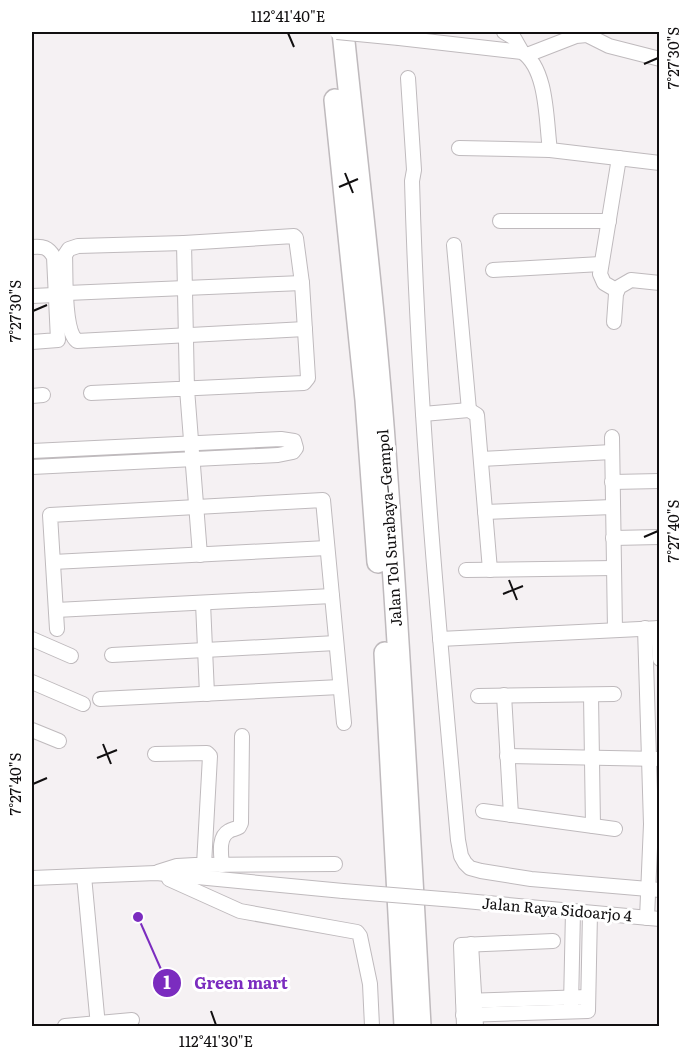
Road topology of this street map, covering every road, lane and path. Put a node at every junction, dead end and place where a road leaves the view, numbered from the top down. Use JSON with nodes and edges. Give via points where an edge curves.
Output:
{"nodes":[{"id":1,"x":328,"y":32,"type":"edge"},
{"id":2,"x":337,"y":32,"type":"edge"},
{"id":3,"x":343,"y":32,"type":"edge"},
{"id":4,"x":504,"y":32,"type":"edge"},
{"id":5,"x":591,"y":36,"type":"edge"},
{"id":6,"x":525,"y":54,"type":"junction"},
{"id":7,"x":660,"y":59,"type":"edge"},
{"id":8,"x":408,"y":78,"type":"dead end"},
{"id":9,"x":459,"y":148,"type":"dead end"},
{"id":10,"x":550,"y":150,"type":"junction"},
{"id":11,"x":619,"y":158,"type":"junction"},
{"id":12,"x":660,"y":164,"type":"edge"},
{"id":13,"x":609,"y":220,"type":"junction"},
{"id":14,"x":500,"y":221,"type":"dead end"},
{"id":15,"x":184,"y":243,"type":"junction"},
{"id":16,"x":454,"y":245,"type":"dead end"},
{"id":17,"x":32,"y":247,"type":"edge"},
{"id":18,"x":601,"y":264,"type":"junction"},
{"id":19,"x":493,"y":270,"type":"dead end"},
{"id":20,"x":302,"y":283,"type":"junction"},
{"id":21,"x":660,"y":284,"type":"edge"},
{"id":22,"x":185,"y":288,"type":"junction"},
{"id":23,"x":616,"y":290,"type":"junction"},
{"id":24,"x":61,"y":294,"type":"junction"},
{"id":25,"x":32,"y":296,"type":"edge"},
{"id":26,"x":614,"y":322,"type":"dead end"},
{"id":27,"x":305,"y":329,"type":"junction"},
{"id":28,"x":186,"y":335,"type":"junction"},
{"id":29,"x":32,"y":342,"type":"edge"},
{"id":30,"x":188,"y":389,"type":"junction"},
{"id":31,"x":92,"y":393,"type":"dead end"},
{"id":32,"x":469,"y":410,"type":"junction"},
{"id":33,"x":423,"y":414,"type":"junction"},
{"id":34,"x":612,"y":437,"type":"dead end"},
{"id":35,"x":192,"y":442,"type":"junction"},
{"id":36,"x":32,"y":451,"type":"edge"},
{"id":37,"x":612,"y":452,"type":"junction"},
{"id":38,"x":193,"y":459,"type":"junction"},
{"id":39,"x":481,"y":459,"type":"junction"},
{"id":40,"x":32,"y":467,"type":"edge"},
{"id":41,"x":660,"y":481,"type":"edge"},
{"id":42,"x":612,"y":482,"type":"junction"},
{"id":43,"x":197,"y":507,"type":"junction"},
{"id":44,"x":613,"y":507,"type":"junction"},
{"id":45,"x":485,"y":512,"type":"junction"},
{"id":46,"x":660,"y":537,"type":"edge"},
{"id":47,"x":613,"y":538,"type":"junction"},
{"id":48,"x":327,"y":548,"type":"junction"},
{"id":49,"x":200,"y":555,"type":"junction"},
{"id":50,"x":53,"y":562,"type":"junction"},
{"id":51,"x":614,"y":568,"type":"junction"},
{"id":52,"x":466,"y":570,"type":"dead end"},
{"id":53,"x":490,"y":570,"type":"junction"},
{"id":54,"x":332,"y":596,"type":"junction"},
{"id":55,"x":202,"y":603,"type":"junction"},
{"id":56,"x":56,"y":610,"type":"junction"},
{"id":57,"x":654,"y":628,"type":"edge"},
{"id":58,"x":57,"y":629,"type":"dead end"},
{"id":59,"x":615,"y":630,"type":"junction"},
{"id":60,"x":32,"y":639,"type":"edge"},
{"id":61,"x":440,"y":639,"type":"junction"},
{"id":62,"x":336,"y":643,"type":"junction"},
{"id":63,"x":205,"y":650,"type":"junction"},
{"id":64,"x":112,"y":655,"type":"dead end"},
{"id":65,"x":71,"y":656,"type":"dead end"},
{"id":66,"x":660,"y":659,"type":"edge"},
{"id":67,"x":32,"y":682,"type":"edge"},
{"id":68,"x":340,"y":687,"type":"junction"},
{"id":69,"x":207,"y":694,"type":"junction"},
{"id":70,"x":614,"y":694,"type":"dead end"},
{"id":71,"x":504,"y":695,"type":"junction"},
{"id":72,"x":591,"y":695,"type":"junction"},
{"id":73,"x":478,"y":696,"type":"dead end"},
{"id":74,"x":100,"y":699,"type":"dead end"},
{"id":75,"x":83,"y":704,"type":"dead end"},
{"id":76,"x":344,"y":723,"type":"dead end"},
{"id":77,"x":32,"y":730,"type":"edge"},
{"id":78,"x":242,"y":736,"type":"dead end"},
{"id":79,"x":59,"y":741,"type":"dead end"},
{"id":80,"x":155,"y":754,"type":"dead end"},
{"id":81,"x":507,"y":756,"type":"junction"},
{"id":82,"x":591,"y":757,"type":"junction"},
{"id":83,"x":654,"y":759,"type":"edge"},
{"id":84,"x":483,"y":811,"type":"dead end"},
{"id":85,"x":511,"y":815,"type":"junction"},
{"id":86,"x":593,"y":826,"type":"junction"},
{"id":87,"x":615,"y":829,"type":"dead end"},
{"id":88,"x":335,"y":864,"type":"dead end"},
{"id":89,"x":204,"y":865,"type":"junction"},
{"id":90,"x":222,"y":865,"type":"junction"},
{"id":91,"x":156,"y":873,"type":"junction"},
{"id":92,"x":84,"y":876,"type":"junction"},
{"id":93,"x":32,"y":878,"type":"edge"},
{"id":94,"x":654,"y":890,"type":"edge"},
{"id":95,"x":573,"y":911,"type":"junction"},
{"id":96,"x":590,"y":913,"type":"junction"},
{"id":97,"x":653,"y":918,"type":"edge"},
{"id":98,"x":553,"y":941,"type":"dead end"},
{"id":99,"x":572,"y":996,"type":"junction"},
{"id":100,"x":588,"y":997,"type":"junction"},
{"id":101,"x":571,"y":1012,"type":"junction"},
{"id":102,"x":469,"y":1014,"type":"edge"},
{"id":103,"x":132,"y":1020,"type":"dead end"},
{"id":104,"x":98,"y":1025,"type":"edge"},
{"id":105,"x":65,"y":1026,"type":"edge"},
{"id":106,"x":372,"y":1026,"type":"edge"},
{"id":107,"x":405,"y":1026,"type":"edge"},
{"id":108,"x":420,"y":1026,"type":"edge"}],
"edges":[{"from":1,"to":107,"type":"highway","name":"Jalan Tol Surabaya–Gempol","via":[[377,537]]},
{"from":2,"to":6,"type":"street","bridge":true},
{"from":3,"to":108,"type":"highway","name":"Jalan Tol Surabaya–Gempol","via":[[386,465]]},
{"from":4,"to":6,"type":"street","via":[[514,38]]},
{"from":5,"to":6,"type":"street"},
{"from":5,"to":7,"type":"street","via":[[622,50]]},
{"from":6,"to":10,"type":"street","via":[[541,82]]},
{"from":8,"to":33,"type":"street"},
{"from":9,"to":10,"type":"street"},
{"from":10,"to":11,"type":"street"},
{"from":11,"to":12,"type":"street"},
{"from":11,"to":13,"type":"street"},
{"from":13,"to":14,"type":"street"},
{"from":13,"to":18,"type":"street"},
{"from":15,"to":20,"type":"street","via":[[294,236],[298,241]]},
{"from":15,"to":22,"type":"street"},
{"from":15,"to":24,"type":"street","via":[[69,249]]},
{"from":16,"to":32,"type":"street"},
{"from":17,"to":24,"type":"street","via":[[50,250]]},
{"from":18,"to":19,"type":"street"},
{"from":18,"to":23,"type":"street","via":[[601,280]]},
{"from":20,"to":22,"type":"street"},
{"from":20,"to":27,"type":"street"},
{"from":21,"to":23,"type":"street","via":[[626,282]]},
{"from":22,"to":24,"type":"street"},
{"from":22,"to":28,"type":"street"},
{"from":23,"to":26,"type":"street"},
{"from":24,"to":25,"type":"street"},
{"from":24,"to":28,"type":"street","via":[[72,337],[77,341]]},
{"from":24,"to":29,"type":"street","via":[[58,340]]},
{"from":27,"to":28,"type":"street"},
{"from":27,"to":30,"type":"street","via":[[308,378],[304,383]]},
{"from":28,"to":30,"type":"street"},
{"from":30,"to":31,"type":"street"},
{"from":30,"to":35,"type":"street"},
{"from":32,"to":33,"type":"street"},
{"from":32,"to":39,"type":"street","via":[[477,415]]},
{"from":33,"to":61,"type":"street"},
{"from":34,"to":37,"type":"street"},
{"from":35,"to":36,"type":"street"},
{"from":35,"to":38,"type":"street"},
{"from":35,"to":38,"type":"street","via":[[280,439],[294,441],[296,448],[278,455]]},
{"from":37,"to":39,"type":"street"},
{"from":37,"to":42,"type":"street"},
{"from":38,"to":40,"type":"street"},
{"from":38,"to":43,"type":"street"},
{"from":39,"to":45,"type":"street"},
{"from":41,"to":42,"type":"street"},
{"from":42,"to":44,"type":"street"},
{"from":43,"to":48,"type":"street","via":[[323,500]]},
{"from":43,"to":49,"type":"street"},
{"from":43,"to":50,"type":"street","via":[[50,515]]},
{"from":44,"to":45,"type":"street"},
{"from":44,"to":47,"type":"street"},
{"from":45,"to":53,"type":"street"},
{"from":46,"to":47,"type":"street"},
{"from":47,"to":51,"type":"street"},
{"from":48,"to":49,"type":"street"},
{"from":48,"to":54,"type":"street"},
{"from":49,"to":50,"type":"street"},
{"from":50,"to":56,"type":"street"},
{"from":51,"to":53,"type":"street"},
{"from":51,"to":59,"type":"street"},
{"from":52,"to":53,"type":"street"},
{"from":54,"to":55,"type":"street"},
{"from":54,"to":62,"type":"street"},
{"from":55,"to":56,"type":"street"},
{"from":55,"to":63,"type":"street"},
{"from":56,"to":58,"type":"street"},
{"from":57,"to":59,"type":"street"},
{"from":57,"to":66,"type":"street"},
{"from":57,"to":83,"type":"street"},
{"from":59,"to":61,"type":"street"},
{"from":60,"to":65,"type":"street"},
{"from":61,"to":94,"type":"street","via":[[458,840],[465,862],[471,868],[500,874]]},
{"from":62,"to":63,"type":"street"},
{"from":62,"to":68,"type":"street"},
{"from":63,"to":64,"type":"street"},
{"from":63,"to":69,"type":"street"},
{"from":67,"to":75,"type":"street"},
{"from":68,"to":69,"type":"street"},
{"from":68,"to":76,"type":"street"},
{"from":69,"to":74,"type":"street"},
{"from":70,"to":72,"type":"street"},
{"from":71,"to":72,"type":"street"},
{"from":71,"to":73,"type":"street"},
{"from":71,"to":81,"type":"street"},
{"from":72,"to":82,"type":"street"},
{"from":77,"to":79,"type":"street"},
{"from":78,"to":90,"type":"street","via":[[241,823],[223,836]]},
{"from":80,"to":89,"type":"street","via":[[198,752],[210,756]]},
{"from":81,"to":82,"type":"street"},
{"from":81,"to":85,"type":"street"},
{"from":82,"to":83,"type":"street"},
{"from":82,"to":86,"type":"street"},
{"from":83,"to":94,"type":"street"},
{"from":84,"to":85,"type":"street"},
{"from":85,"to":86,"type":"street"},
{"from":86,"to":87,"type":"street"},
{"from":88,"to":90,"type":"street"},
{"from":89,"to":90,"type":"street"},
{"from":89,"to":91,"type":"street","via":[[177,866]]},
{"from":91,"to":92,"type":"street"},
{"from":91,"to":95,"type":"street","name":"Jalan Raya Sidoarjo 4","bridge":true},
{"from":91,"to":106,"type":"street","via":[[240,910],[358,933],[370,984]]},
{"from":92,"to":93,"type":"street"},
{"from":92,"to":104,"type":"street"},
{"from":94,"to":97,"type":"street"},
{"from":95,"to":96,"type":"street","name":"Jalan Raya Sidoarjo 4"},
{"from":95,"to":99,"type":"street"},
{"from":96,"to":97,"type":"street","name":"Jalan Raya Sidoarjo 4"},
{"from":96,"to":100,"type":"street"},
{"from":98,"to":102,"type":"street","via":[[460,946]]},
{"from":99,"to":100,"type":"street"},
{"from":99,"to":101,"type":"street"},
{"from":99,"to":102,"type":"street"},
{"from":100,"to":101,"type":"street","via":[[588,1011]]},
{"from":101,"to":102,"type":"street"},
{"from":103,"to":104,"type":"street"},
{"from":104,"to":105,"type":"street"}]}
